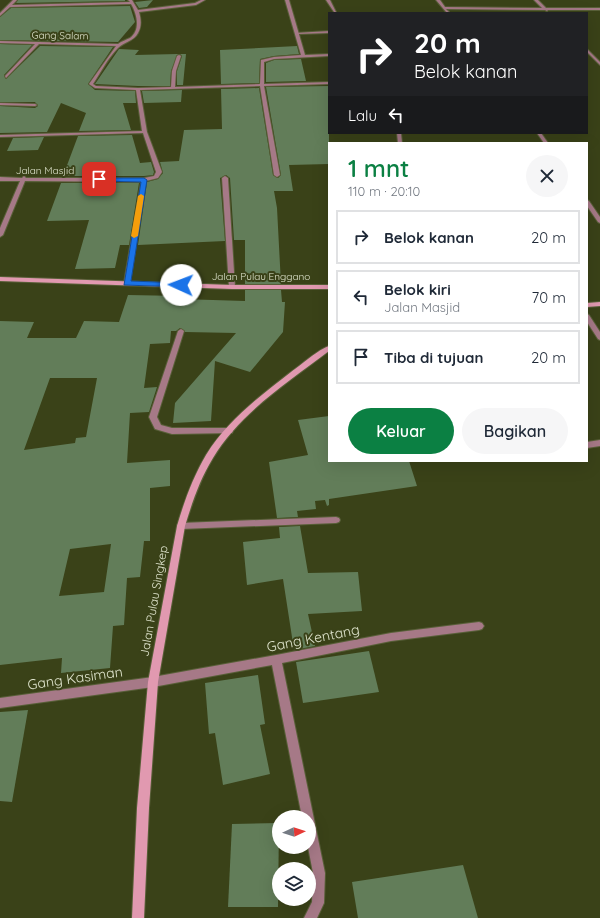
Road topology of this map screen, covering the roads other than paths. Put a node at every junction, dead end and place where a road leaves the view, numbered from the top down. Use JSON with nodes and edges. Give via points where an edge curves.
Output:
{"nodes":[{"id":1,"x":15,"y":0,"type":"edge"},
{"id":2,"x":70,"y":0,"type":"edge"},
{"id":3,"x":203,"y":0,"type":"edge"},
{"id":4,"x":287,"y":0,"type":"edge"},
{"id":5,"x":328,"y":0,"type":"edge"},
{"id":6,"x":438,"y":0,"type":"edge"},
{"id":7,"x":536,"y":0,"type":"edge"},
{"id":8,"x":132,"y":2,"type":"edge"},
{"id":9,"x":68,"y":5,"type":"junction"},
{"id":10,"x":10,"y":6,"type":"junction"},
{"id":11,"x":444,"y":8,"type":"junction"},
{"id":12,"x":546,"y":8,"type":"junction"},
{"id":13,"x":600,"y":8,"type":"edge"},
{"id":14,"x":137,"y":11,"type":"junction"},
{"id":15,"x":335,"y":11,"type":"dead end"},
{"id":16,"x":447,"y":12,"type":"edge"},
{"id":17,"x":550,"y":12,"type":"edge"},
{"id":18,"x":0,"y":16,"type":"edge"},
{"id":19,"x":328,"y":32,"type":"edge"},
{"id":20,"x":296,"y":33,"type":"junction"},
{"id":21,"x":0,"y":42,"type":"edge"},
{"id":22,"x":38,"y":43,"type":"junction"},
{"id":23,"x":119,"y":44,"type":"junction"},
{"id":24,"x":588,"y":51,"type":"edge"},
{"id":25,"x":328,"y":55,"type":"edge"},
{"id":26,"x":179,"y":56,"type":"dead end"},
{"id":27,"x":303,"y":56,"type":"junction"},
{"id":28,"x":600,"y":64,"type":"edge"},
{"id":29,"x":6,"y":78,"type":"dead end"},
{"id":30,"x":328,"y":83,"type":"edge"},
{"id":31,"x":262,"y":85,"type":"junction"},
{"id":32,"x":138,"y":88,"type":"junction"},
{"id":33,"x":173,"y":88,"type":"junction"},
{"id":34,"x":0,"y":104,"type":"edge"},
{"id":35,"x":35,"y":105,"type":"dead end"},
{"id":36,"x":145,"y":132,"type":"junction"},
{"id":37,"x":0,"y":136,"type":"edge"},
{"id":38,"x":277,"y":175,"type":"dead end"},
{"id":39,"x":24,"y":178,"type":"junction"},
{"id":40,"x":225,"y":178,"type":"dead end"},
{"id":41,"x":0,"y":180,"type":"edge"},
{"id":42,"x":144,"y":180,"type":"junction"},
{"id":43,"x":588,"y":204,"type":"edge"},
{"id":44,"x":3,"y":221,"type":"edge"},
{"id":45,"x":600,"y":221,"type":"edge"},
{"id":46,"x":0,"y":235,"type":"edge"},
{"id":47,"x":0,"y":279,"type":"edge"},
{"id":48,"x":127,"y":283,"type":"junction"},
{"id":49,"x":232,"y":287,"type":"junction"},
{"id":50,"x":328,"y":287,"type":"edge"},
{"id":51,"x":600,"y":304,"type":"edge"},
{"id":52,"x":588,"y":305,"type":"edge"},
{"id":53,"x":588,"y":318,"type":"edge"},
{"id":54,"x":181,"y":331,"type":"dead end"},
{"id":55,"x":600,"y":338,"type":"edge"},
{"id":56,"x":328,"y":349,"type":"edge"},
{"id":57,"x":229,"y":432,"type":"junction"},
{"id":58,"x":600,"y":443,"type":"edge"},
{"id":59,"x":588,"y":445,"type":"edge"},
{"id":60,"x":336,"y":520,"type":"dead end"},
{"id":61,"x":181,"y":526,"type":"junction"},
{"id":62,"x":479,"y":626,"type":"dead end"},
{"id":63,"x":276,"y":660,"type":"junction"},
{"id":64,"x":153,"y":682,"type":"junction"},
{"id":65,"x":0,"y":703,"type":"edge"},
{"id":66,"x":307,"y":810,"type":"edge"},
{"id":67,"x":315,"y":854,"type":"edge"},
{"id":68,"x":138,"y":918,"type":"edge"},
{"id":69,"x":310,"y":918,"type":"edge"}],
"edges":[{"from":1,"to":10,"type":"street"},
{"from":2,"to":9,"type":"street"},
{"from":3,"to":14,"type":"street","via":[[196,4]]},
{"from":4,"to":20,"type":"street"},
{"from":5,"to":15,"type":"street"},
{"from":6,"to":11,"type":"street"},
{"from":7,"to":12,"type":"street"},
{"from":8,"to":9,"type":"street"},
{"from":8,"to":14,"type":"street"},
{"from":9,"to":10,"type":"street"},
{"from":10,"to":18,"type":"street"},
{"from":11,"to":12,"type":"street"},
{"from":11,"to":16,"type":"street"},
{"from":12,"to":13,"type":"street"},
{"from":12,"to":17,"type":"street"},
{"from":14,"to":23,"type":"street","via":[[139,22],[135,34],[128,41]]},
{"from":19,"to":20,"type":"street"},
{"from":20,"to":27,"type":"street"},
{"from":21,"to":22,"type":"street","name":"Gang Salam"},
{"from":22,"to":23,"type":"street","name":"Gang Salam"},
{"from":22,"to":29,"type":"street"},
{"from":23,"to":32,"type":"street","via":[[92,84],[102,88]]},
{"from":24,"to":28,"type":"street"},
{"from":25,"to":27,"type":"street"},
{"from":26,"to":33,"type":"street","via":[[174,71]]},
{"from":27,"to":31,"type":"street","via":[[262,61]]},
{"from":30,"to":31,"type":"street"},
{"from":31,"to":33,"type":"street"},
{"from":31,"to":38,"type":"street"},
{"from":32,"to":33,"type":"street"},
{"from":32,"to":36,"type":"street"},
{"from":34,"to":35,"type":"street"},
{"from":36,"to":37,"type":"street"},
{"from":36,"to":42,"type":"street","name":"Jalan Masjid","via":[[159,172],[156,177]]},
{"from":39,"to":41,"type":"street","name":"Jalan Masjid"},
{"from":39,"to":42,"type":"street","name":"Jalan Masjid"},
{"from":39,"to":44,"type":"street"},
{"from":40,"to":49,"type":"street"},
{"from":42,"to":48,"type":"street"},
{"from":43,"to":45,"type":"street"},
{"from":44,"to":46,"type":"street"},
{"from":47,"to":48,"type":"street","name":"Jalan Pulau Enggano"},
{"from":48,"to":49,"type":"street","name":"Jalan Pulau Enggano"},
{"from":49,"to":50,"type":"street","name":"Jalan Pulau Enggano"},
{"from":51,"to":52,"type":"street"},
{"from":53,"to":55,"type":"street"},
{"from":54,"to":57,"type":"street","via":[[153,417],[158,427],[172,431]]},
{"from":56,"to":57,"type":"street","name":"Jalan Pulau Singkep","via":[[268,395]]},
{"from":57,"to":61,"type":"street","name":"Jalan Pulau Singkep","via":[[214,448],[188,501]]},
{"from":58,"to":59,"type":"street"},
{"from":60,"to":61,"type":"street"},
{"from":61,"to":64,"type":"street","name":"Jalan Pulau Singkep"},
{"from":62,"to":63,"type":"street","name":"Gang Kentang","via":[[391,637]]},
{"from":63,"to":64,"type":"street","name":"Gang Kentang"},
{"from":63,"to":66,"type":"street"},
{"from":64,"to":65,"type":"street","name":"Gang Kasiman"},
{"from":64,"to":68,"type":"street","name":"Jalan Pulau Singkep"},
{"from":67,"to":69,"type":"street","via":[[319,873],[318,904]]}]}
